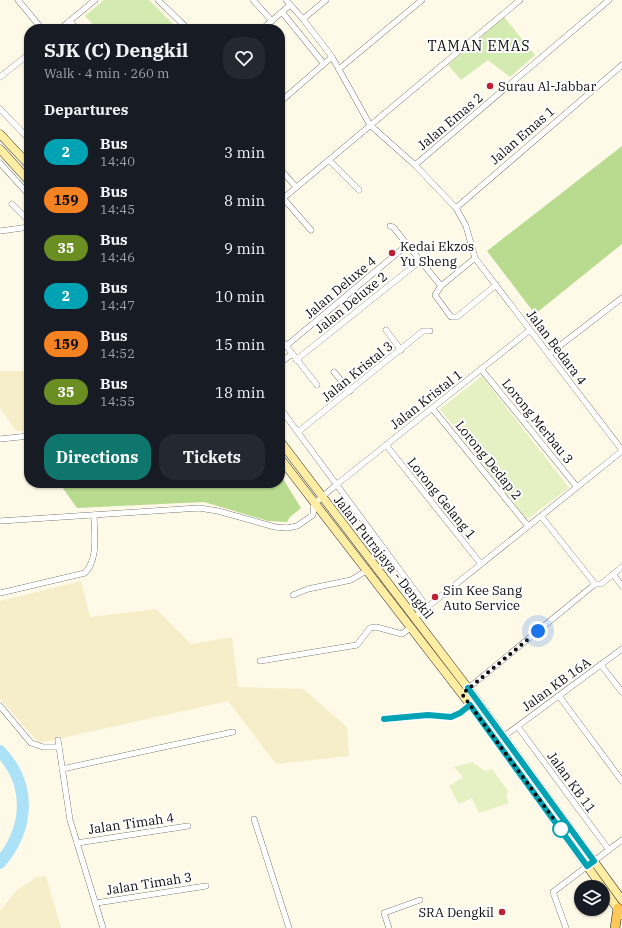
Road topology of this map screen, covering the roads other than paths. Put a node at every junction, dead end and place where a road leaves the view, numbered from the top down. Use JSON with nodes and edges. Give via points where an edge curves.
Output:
{"nodes":[{"id":1,"x":18,"y":0,"type":"edge"},
{"id":2,"x":95,"y":0,"type":"edge"},
{"id":3,"x":158,"y":0,"type":"edge"},
{"id":4,"x":253,"y":0,"type":"edge"},
{"id":5,"x":286,"y":0,"type":"edge"},
{"id":6,"x":326,"y":0,"type":"edge"},
{"id":7,"x":422,"y":0,"type":"edge"},
{"id":8,"x":520,"y":0,"type":"edge"},
{"id":9,"x":609,"y":0,"type":"edge"},
{"id":10,"x":290,"y":5,"type":"junction"},
{"id":11,"x":282,"y":12,"type":"junction"},
{"id":12,"x":303,"y":20,"type":"junction"},
{"id":13,"x":70,"y":21,"type":"junction"},
{"id":14,"x":272,"y":21,"type":"junction"},
{"id":15,"x":38,"y":24,"type":"edge"},
{"id":16,"x":66,"y":24,"type":"edge"},
{"id":17,"x":72,"y":24,"type":"edge"},
{"id":18,"x":183,"y":24,"type":"edge"},
{"id":19,"x":268,"y":24,"type":"edge"},
{"id":20,"x":332,"y":57,"type":"junction"},
{"id":21,"x":24,"y":58,"type":"edge"},
{"id":22,"x":324,"y":64,"type":"junction"},
{"id":23,"x":622,"y":65,"type":"edge"},
{"id":24,"x":339,"y":69,"type":"junction"},
{"id":25,"x":0,"y":77,"type":"edge"},
{"id":26,"x":285,"y":98,"type":"edge"},
{"id":27,"x":0,"y":109,"type":"edge"},
{"id":28,"x":370,"y":125,"type":"junction"},
{"id":29,"x":0,"y":134,"type":"edge"},
{"id":30,"x":24,"y":134,"type":"edge"},
{"id":31,"x":0,"y":149,"type":"edge"},
{"id":32,"x":24,"y":160,"type":"edge"},
{"id":33,"x":329,"y":160,"type":"junction"},
{"id":34,"x":0,"y":163,"type":"edge"},
{"id":35,"x":415,"y":165,"type":"junction"},
{"id":36,"x":24,"y":175,"type":"edge"},
{"id":37,"x":285,"y":175,"type":"edge"},
{"id":38,"x":24,"y":179,"type":"edge"},
{"id":39,"x":18,"y":182,"type":"junction"},
{"id":40,"x":296,"y":187,"type":"junction"},
{"id":41,"x":24,"y":189,"type":"edge"},
{"id":42,"x":359,"y":190,"type":"dead end"},
{"id":43,"x":285,"y":197,"type":"edge"},
{"id":44,"x":12,"y":204,"type":"dead end"},
{"id":45,"x":285,"y":204,"type":"edge"},
{"id":46,"x":456,"y":208,"type":"junction"},
{"id":47,"x":24,"y":216,"type":"edge"},
{"id":48,"x":390,"y":226,"type":"dead end"},
{"id":49,"x":24,"y":228,"type":"edge"},
{"id":50,"x":311,"y":230,"type":"dead end"},
{"id":51,"x":0,"y":231,"type":"edge"},
{"id":52,"x":407,"y":245,"type":"junction"},
{"id":53,"x":475,"y":258,"type":"junction"},
{"id":54,"x":420,"y":261,"type":"junction"},
{"id":55,"x":496,"y":285,"type":"junction"},
{"id":56,"x":441,"y":286,"type":"junction"},
{"id":57,"x":622,"y":298,"type":"edge"},
{"id":58,"x":386,"y":330,"type":"dead end"},
{"id":59,"x":530,"y":330,"type":"junction"},
{"id":60,"x":430,"y":331,"type":"dead end"},
{"id":61,"x":286,"y":346,"type":"joint"},
{"id":62,"x":401,"y":350,"type":"junction"},
{"id":63,"x":292,"y":354,"type":"junction"},
{"id":64,"x":549,"y":354,"type":"junction"},
{"id":65,"x":285,"y":359,"type":"edge"},
{"id":66,"x":296,"y":360,"type":"junction"},
{"id":67,"x":482,"y":369,"type":"junction"},
{"id":68,"x":334,"y":372,"type":"dead end"},
{"id":69,"x":317,"y":386,"type":"dead end"},
{"id":70,"x":350,"y":391,"type":"junction"},
{"id":71,"x":432,"y":408,"type":"junction"},
{"id":72,"x":285,"y":415,"type":"edge"},
{"id":73,"x":298,"y":432,"type":"junction"},
{"id":74,"x":24,"y":437,"type":"edge"},
{"id":75,"x":0,"y":439,"type":"edge"},
{"id":76,"x":386,"y":445,"type":"junction"},
{"id":77,"x":285,"y":448,"type":"edge"},
{"id":78,"x":622,"y":450,"type":"edge"},
{"id":79,"x":285,"y":465,"type":"edge"},
{"id":80,"x":336,"y":485,"type":"junction"},
{"id":81,"x":576,"y":487,"type":"junction"},
{"id":82,"x":323,"y":497,"type":"junction"},
{"id":83,"x":314,"y":504,"type":"junction"},
{"id":84,"x":94,"y":515,"type":"junction"},
{"id":85,"x":541,"y":516,"type":"junction"},
{"id":86,"x":0,"y":520,"type":"edge"},
{"id":87,"x":528,"y":526,"type":"junction"},
{"id":88,"x":481,"y":564,"type":"junction"},
{"id":89,"x":622,"y":567,"type":"edge"},
{"id":90,"x":366,"y":571,"type":"junction"},
{"id":91,"x":613,"y":574,"type":"junction"},
{"id":92,"x":595,"y":584,"type":"junction"},
{"id":93,"x":622,"y":586,"type":"edge"},
{"id":94,"x":0,"y":593,"type":"edge"},
{"id":95,"x":293,"y":595,"type":"dead end"},
{"id":96,"x":427,"y":607,"type":"junction"},
{"id":97,"x":415,"y":617,"type":"junction"},
{"id":98,"x":410,"y":628,"type":"junction"},
{"id":99,"x":622,"y":649,"type":"edge"},
{"id":100,"x":260,"y":661,"type":"dead end"},
{"id":101,"x":601,"y":665,"type":"junction"},
{"id":102,"x":468,"y":688,"type":"junction"},
{"id":103,"x":622,"y":692,"type":"edge"},
{"id":104,"x":462,"y":694,"type":"junction"},
{"id":105,"x":559,"y":696,"type":"junction"},
{"id":106,"x":470,"y":705,"type":"junction"},
{"id":107,"x":0,"y":706,"type":"edge"},
{"id":108,"x":384,"y":719,"type":"dead end"},
{"id":109,"x":518,"y":726,"type":"junction"},
{"id":110,"x":233,"y":732,"type":"dead end"},
{"id":111,"x":503,"y":737,"type":"junction"},
{"id":112,"x":58,"y":740,"type":"dead end"},
{"id":113,"x":59,"y":746,"type":"junction"},
{"id":114,"x":62,"y":769,"type":"junction"},
{"id":115,"x":622,"y":781,"type":"edge"},
{"id":116,"x":254,"y":819,"type":"dead end"},
{"id":117,"x":188,"y":826,"type":"dead end"},
{"id":118,"x":622,"y":840,"type":"edge"},
{"id":119,"x":77,"y":842,"type":"junction"},
{"id":120,"x":609,"y":850,"type":"junction"},
{"id":121,"x":590,"y":864,"type":"junction"},
{"id":122,"x":599,"y":880,"type":"edge"},
{"id":123,"x":206,"y":886,"type":"dead end"},
{"id":124,"x":610,"y":897,"type":"edge"},
{"id":125,"x":420,"y":900,"type":"dead end"},
{"id":126,"x":622,"y":900,"type":"edge"},
{"id":127,"x":96,"y":903,"type":"junction"},
{"id":128,"x":620,"y":911,"type":"edge"},
{"id":129,"x":103,"y":928,"type":"edge"},
{"id":130,"x":289,"y":928,"type":"edge"},
{"id":131,"x":389,"y":928,"type":"edge"},
{"id":132,"x":566,"y":928,"type":"edge"},
{"id":133,"x":615,"y":928,"type":"edge"}],
"edges":[{"from":1,"to":15,"type":"street"},
{"from":2,"to":13,"type":"street"},
{"from":3,"to":18,"type":"street"},
{"from":4,"to":14,"type":"street"},
{"from":5,"to":10,"type":"street"},
{"from":6,"to":12,"type":"street"},
{"from":7,"to":24,"type":"street"},
{"from":8,"to":28,"type":"street"},
{"from":9,"to":35,"type":"street","name":"Jalan Emas 2"},
{"from":10,"to":11,"type":"street"},
{"from":10,"to":12,"type":"street"},
{"from":11,"to":14,"type":"street"},
{"from":11,"to":22,"type":"street"},
{"from":12,"to":20,"type":"street"},
{"from":13,"to":16,"type":"street"},
{"from":13,"to":17,"type":"street"},
{"from":14,"to":19,"type":"street"},
{"from":20,"to":22,"type":"street"},
{"from":20,"to":24,"type":"street"},
{"from":21,"to":25,"type":"street"},
{"from":22,"to":26,"type":"street"},
{"from":23,"to":46,"type":"street","name":"Jalan Emas 1"},
{"from":24,"to":28,"type":"street"},
{"from":27,"to":30,"type":"street"},
{"from":28,"to":33,"type":"street"},
{"from":28,"to":35,"type":"street"},
{"from":29,"to":32,"type":"main road"},
{"from":31,"to":36,"type":"main road"},
{"from":33,"to":40,"type":"street"},
{"from":33,"to":42,"type":"street"},
{"from":34,"to":39,"type":"street"},
{"from":35,"to":46,"type":"street"},
{"from":37,"to":40,"type":"street"},
{"from":38,"to":39,"type":"street"},
{"from":39,"to":41,"type":"street"},
{"from":40,"to":43,"type":"street"},
{"from":44,"to":47,"type":"street"},
{"from":45,"to":50,"type":"street"},
{"from":46,"to":53,"type":"street","via":[[466,226]]},
{"from":48,"to":52,"type":"street","via":[[393,226]]},
{"from":49,"to":51,"type":"street"},
{"from":52,"to":54,"type":"street"},
{"from":52,"to":61,"type":"street","name":"Jalan Deluxe 4"},
{"from":53,"to":55,"type":"street","name":"Jalan Bedara 4"},
{"from":53,"to":56,"type":"street"},
{"from":54,"to":56,"type":"street"},
{"from":54,"to":66,"type":"street","name":"Jalan Deluxe 2"},
{"from":55,"to":56,"type":"street","via":[[457,317],[451,316],[435,295]]},
{"from":55,"to":59,"type":"street","name":"Jalan Bedara 4"},
{"from":57,"to":64,"type":"street"},
{"from":58,"to":62,"type":"street"},
{"from":59,"to":64,"type":"street","name":"Jalan Bedara 4"},
{"from":59,"to":67,"type":"street","name":"Jalan Kristal 1"},
{"from":60,"to":62,"type":"street","name":"Jalan Kristal 3","via":[[423,331]]},
{"from":61,"to":63,"type":"street"},
{"from":62,"to":70,"type":"street","name":"Jalan Kristal 3"},
{"from":63,"to":65,"type":"street"},
{"from":63,"to":66,"type":"street"},
{"from":64,"to":78,"type":"street","name":"Jalan Bedara 4"},
{"from":66,"to":69,"type":"street"},
{"from":67,"to":71,"type":"street","name":"Jalan Kristal 1"},
{"from":67,"to":81,"type":"street","name":"Lorong Merbau 3"},
{"from":68,"to":70,"type":"street"},
{"from":70,"to":73,"type":"street","name":"Jalan Kristal 3"},
{"from":71,"to":76,"type":"street","name":"Jalan Kristal 1"},
{"from":71,"to":87,"type":"street","name":"Lorong Dedap 2"},
{"from":72,"to":73,"type":"street"},
{"from":73,"to":80,"type":"street"},
{"from":74,"to":75,"type":"street"},
{"from":76,"to":80,"type":"street","name":"Jalan Kristal 1"},
{"from":76,"to":88,"type":"street","name":"Lorong Gelang 1"},
{"from":77,"to":82,"type":"main road","name":"Jalan Putrajaya - Dengkil"},
{"from":78,"to":81,"type":"street"},
{"from":79,"to":83,"type":"main road","name":"Jalan Putrajaya - Dengkil"},
{"from":80,"to":82,"type":"street","name":"Jalan Kristal 1"},
{"from":80,"to":96,"type":"street"},
{"from":81,"to":85,"type":"street"},
{"from":82,"to":83,"type":"street","name":"Jalan Kristal 1"},
{"from":82,"to":97,"type":"main road","name":"Jalan Putrajaya - Dengkil"},
{"from":83,"to":84,"type":"street","via":[[313,516],[297,526],[287,528],[275,527],[218,510],[200,508]]},
{"from":83,"to":90,"type":"main road","name":"Jalan Putrajaya - Dengkil"},
{"from":84,"to":86,"type":"street"},
{"from":84,"to":94,"type":"street","via":[[94,558],[86,573]]},
{"from":85,"to":87,"type":"street"},
{"from":85,"to":92,"type":"street"},
{"from":87,"to":88,"type":"street"},
{"from":88,"to":96,"type":"street"},
{"from":89,"to":91,"type":"street"},
{"from":90,"to":95,"type":"street","via":[[351,580],[308,589]]},
{"from":90,"to":98,"type":"main road","name":"Jalan Putrajaya - Dengkil"},
{"from":91,"to":92,"type":"street","via":[[601,584]]},
{"from":91,"to":93,"type":"street"},
{"from":92,"to":102,"type":"street"},
{"from":96,"to":97,"type":"street"},
{"from":97,"to":102,"type":"main road","name":"Jalan Putrajaya - Dengkil"},
{"from":98,"to":100,"type":"street","via":[[402,634],[376,627],[370,628],[357,645]]},
{"from":98,"to":104,"type":"main road","name":"Jalan Putrajaya - Dengkil"},
{"from":99,"to":101,"type":"street","name":"Jalan KB 16A"},
{"from":101,"to":103,"type":"street"},
{"from":101,"to":105,"type":"street","name":"Jalan KB 16A"},
{"from":102,"to":104,"type":"street"},
{"from":102,"to":111,"type":"main road","name":"Jalan Putrajaya - Dengkil"},
{"from":104,"to":106,"type":"main road","name":"Jalan Putrajaya - Dengkil"},
{"from":105,"to":109,"type":"street","name":"Jalan KB 16A"},
{"from":105,"to":115,"type":"street"},
{"from":106,"to":108,"type":"street","via":[[451,717],[428,715]]},
{"from":106,"to":121,"type":"main road","name":"Jalan Putrajaya - Dengkil"},
{"from":107,"to":113,"type":"street","via":[[31,743],[43,747]]},
{"from":109,"to":111,"type":"street","name":"Jalan KB 16A"},
{"from":109,"to":120,"type":"street","name":"Jalan KB 11"},
{"from":110,"to":114,"type":"street"},
{"from":111,"to":121,"type":"main road","name":"Jalan Putrajaya - Dengkil"},
{"from":112,"to":113,"type":"street"},
{"from":113,"to":114,"type":"street"},
{"from":114,"to":119,"type":"street","via":[[70,820]]},
{"from":116,"to":130,"type":"street"},
{"from":117,"to":119,"type":"street","name":"Jalan Timah 4"},
{"from":118,"to":120,"type":"street"},
{"from":119,"to":127,"type":"street"},
{"from":120,"to":121,"type":"street"},
{"from":121,"to":122,"type":"main road"},
{"from":121,"to":126,"type":"main road"},
{"from":121,"to":132,"type":"street","via":[[553,892]]},
{"from":123,"to":127,"type":"street","name":"Jalan Timah 3"},
{"from":124,"to":128,"type":"main road"},
{"from":125,"to":131,"type":"street","via":[[384,913]]},
{"from":127,"to":129,"type":"street"},
{"from":128,"to":133,"type":"main road"}]}
